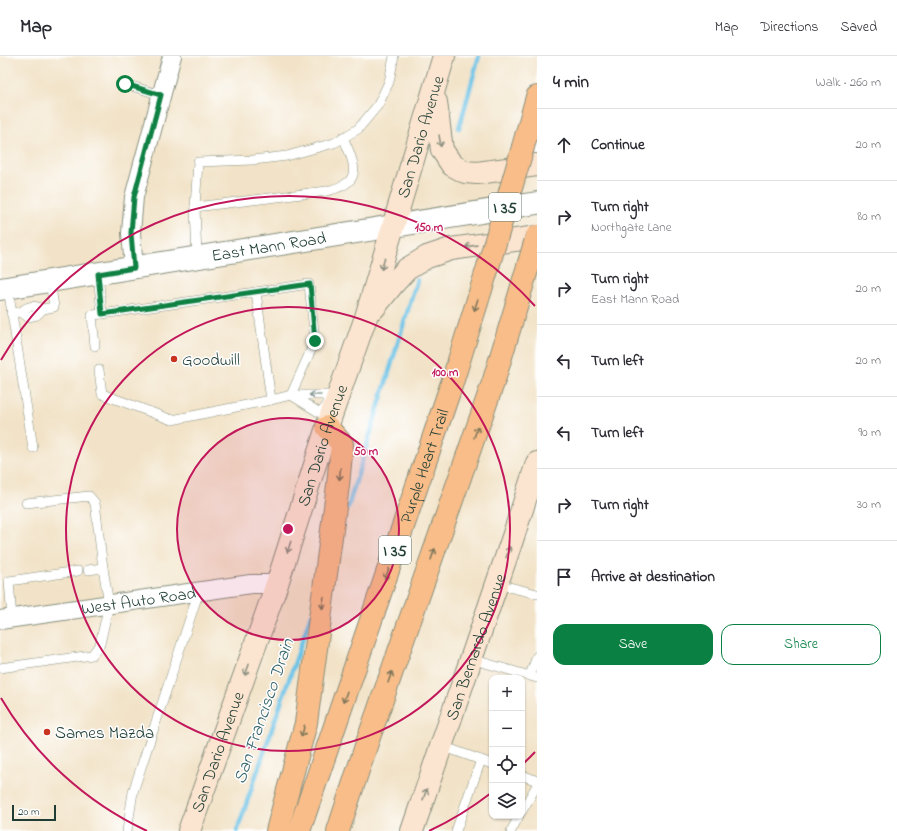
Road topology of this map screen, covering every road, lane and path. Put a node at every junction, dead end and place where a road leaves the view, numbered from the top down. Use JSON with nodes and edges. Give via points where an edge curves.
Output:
{"nodes":[{"id":1,"x":172,"y":56,"type":"edge"},
{"id":2,"x":394,"y":56,"type":"edge"},
{"id":3,"x":444,"y":56,"type":"edge"},
{"id":4,"x":125,"y":84,"type":"dead end"},
{"id":5,"x":435,"y":88,"type":"junction"},
{"id":6,"x":161,"y":95,"type":"junction"},
{"id":7,"x":537,"y":97,"type":"edge"},
{"id":8,"x":343,"y":137,"type":"junction"},
{"id":9,"x":537,"y":165,"type":"edge"},
{"id":10,"x":537,"y":203,"type":"edge"},
{"id":11,"x":195,"y":207,"type":"junction"},
{"id":12,"x":394,"y":226,"type":"junction"},
{"id":13,"x":537,"y":236,"type":"edge"},
{"id":14,"x":197,"y":258,"type":"junction"},
{"id":15,"x":134,"y":268,"type":"junction"},
{"id":16,"x":98,"y":274,"type":"junction"},
{"id":17,"x":50,"y":282,"type":"junction"},
{"id":18,"x":4,"y":288,"type":"edge"},
{"id":19,"x":256,"y":292,"type":"junction"},
{"id":20,"x":16,"y":312,"type":"junction"},
{"id":21,"x":102,"y":314,"type":"junction"},
{"id":22,"x":366,"y":316,"type":"junction"},
{"id":23,"x":95,"y":346,"type":"dead end"},
{"id":24,"x":99,"y":370,"type":"dead end"},
{"id":25,"x":291,"y":395,"type":"junction"},
{"id":26,"x":271,"y":400,"type":"junction"},
{"id":27,"x":329,"y":414,"type":"junction"},
{"id":28,"x":33,"y":448,"type":"dead end"},
{"id":29,"x":537,"y":463,"type":"edge"},
{"id":30,"x":26,"y":503,"type":"dead end"},
{"id":31,"x":103,"y":568,"type":"junction"},
{"id":32,"x":88,"y":570,"type":"dead end"},
{"id":33,"x":78,"y":571,"type":"dead end"},
{"id":34,"x":277,"y":584,"type":"junction"},
{"id":35,"x":497,"y":584,"type":"junction"},
{"id":36,"x":198,"y":591,"type":"junction"},
{"id":37,"x":537,"y":594,"type":"edge"},
{"id":38,"x":109,"y":604,"type":"junction"},
{"id":39,"x":6,"y":619,"type":"edge"},
{"id":40,"x":537,"y":656,"type":"edge"},
{"id":41,"x":471,"y":660,"type":"junction"},
{"id":42,"x":0,"y":668,"type":"edge"},
{"id":43,"x":534,"y":677,"type":"edge"},
{"id":44,"x":368,"y":740,"type":"junction"},
{"id":45,"x":442,"y":746,"type":"junction"},
{"id":46,"x":481,"y":760,"type":"junction"},
{"id":47,"x":489,"y":763,"type":"edge"},
{"id":48,"x":525,"y":777,"type":"edge"},
{"id":49,"x":537,"y":781,"type":"edge"},
{"id":50,"x":537,"y":785,"type":"edge"},
{"id":51,"x":525,"y":806,"type":"edge"},
{"id":52,"x":517,"y":819,"type":"edge"},
{"id":53,"x":127,"y":831,"type":"edge"},
{"id":54,"x":189,"y":831,"type":"edge"},
{"id":55,"x":277,"y":831,"type":"edge"},
{"id":56,"x":299,"y":831,"type":"edge"},
{"id":57,"x":338,"y":831,"type":"edge"},
{"id":58,"x":347,"y":831,"type":"edge"},
{"id":59,"x":412,"y":831,"type":"edge"},
{"id":60,"x":456,"y":831,"type":"edge"},
{"id":61,"x":511,"y":831,"type":"edge"}],
"edges":[{"from":1,"to":6,"type":"street"},
{"from":2,"to":8,"type":"lane","via":[[389,82],[378,105],[358,129]]},
{"from":3,"to":5,"type":"main road","name":"San Dario Avenue"},
{"from":4,"to":6,"type":"lane"},
{"from":5,"to":9,"type":"main road","one_way":true,"via":[[442,150],[452,165],[465,172],[477,173]]},
{"from":5,"to":12,"type":"main road","name":"San Dario Avenue"},
{"from":6,"to":15,"type":"street","via":[[134,197],[131,233]]},
{"from":7,"to":56,"type":"highway","name":"Purple Heart Trail","number":"I 35","one_way":true,"bridge":true,"via":[[451,386]]},
{"from":8,"to":11,"type":"lane","via":[[334,143],[287,156],[198,162]]},
{"from":8,"to":11,"type":"lane","via":[[354,167],[353,177],[347,183],[327,191]]},
{"from":10,"to":12,"type":"street","name":"East Mann Road"},
{"from":11,"to":14,"type":"lane"},
{"from":12,"to":14,"type":"street","name":"East Mann Road"},
{"from":12,"to":22,"type":"main road","name":"San Dario Avenue","one_way":true},
{"from":13,"to":22,"type":"main road","one_way":true,"via":[[451,249],[427,257],[407,269]]},
{"from":44,"to":13,"type":"highway","number":"I 35","one_way":true,"bridge":true,"via":[[494,380]]},
{"from":14,"to":15,"type":"street","name":"East Mann Road"},
{"from":15,"to":16,"type":"street","name":"East Mann Road"},
{"from":16,"to":17,"type":"street","name":"East Mann Road"},
{"from":16,"to":21,"type":"lane"},
{"from":17,"to":18,"type":"street","name":"East Mann Road"},
{"from":17,"to":20,"type":"lane","via":[[54,307],[43,309],[37,315],[28,317]]},
{"from":18,"to":20,"type":"lane"},
{"from":19,"to":21,"type":"lane"},
{"from":19,"to":25,"type":"lane","via":[[310,284],[315,341]]},
{"from":19,"to":26,"type":"lane"},
{"from":20,"to":28,"type":"lane"},
{"from":21,"to":23,"type":"lane","via":[[92,315]]},
{"from":22,"to":27,"type":"main road","name":"San Dario Avenue"},
{"from":24,"to":26,"type":"lane","via":[[102,394],[172,420]]},
{"from":25,"to":26,"type":"lane"},
{"from":25,"to":27,"type":"lane","via":[[320,413]]},
{"from":27,"to":25,"type":"lane","one_way":true,"via":[[327,395]]},
{"from":27,"to":34,"type":"main road","name":"San Dario Avenue","one_way":true},
{"from":27,"to":55,"type":"highway","one_way":true,"via":[[342,444],[338,485],[306,723]]},
{"from":35,"to":29,"type":"main road","name":"San Bernardo Avenue","one_way":true},
{"from":30,"to":31,"type":"lane","via":[[88,496],[95,503]]},
{"from":31,"to":32,"type":"lane"},
{"from":31,"to":38,"type":"lane"},
{"from":33,"to":39,"type":"lane","via":[[9,580]]},
{"from":34,"to":36,"type":"street","name":"West Auto Road","via":[[251,584]]},
{"from":34,"to":54,"type":"main road","name":"San Dario Avenue","one_way":true},
{"from":35,"to":37,"type":"lane"},
{"from":35,"to":41,"type":"main road","name":"San Bernardo Avenue"},
{"from":36,"to":38,"type":"street","name":"West Auto Road"},
{"from":36,"to":53,"type":"lane","via":[[133,792]]},
{"from":38,"to":39,"type":"street","name":"West Auto Road"},
{"from":38,"to":42,"type":"lane","via":[[100,644],[92,655]]},
{"from":40,"to":43,"type":"lane"},
{"from":41,"to":43,"type":"lane"},
{"from":41,"to":45,"type":"main road","name":"San Bernardo Avenue"},
{"from":44,"to":57,"type":"highway","number":"I 35"},
{"from":44,"to":58,"type":"highway"},
{"from":45,"to":46,"type":"lane"},
{"from":59,"to":45,"type":"main road","name":"San Bernardo Avenue","one_way":true},
{"from":46,"to":47,"type":"lane"},
{"from":46,"to":60,"type":"lane"},
{"from":48,"to":49,"type":"lane"},
{"from":50,"to":51,"type":"lane"},
{"from":52,"to":61,"type":"lane"}]}
